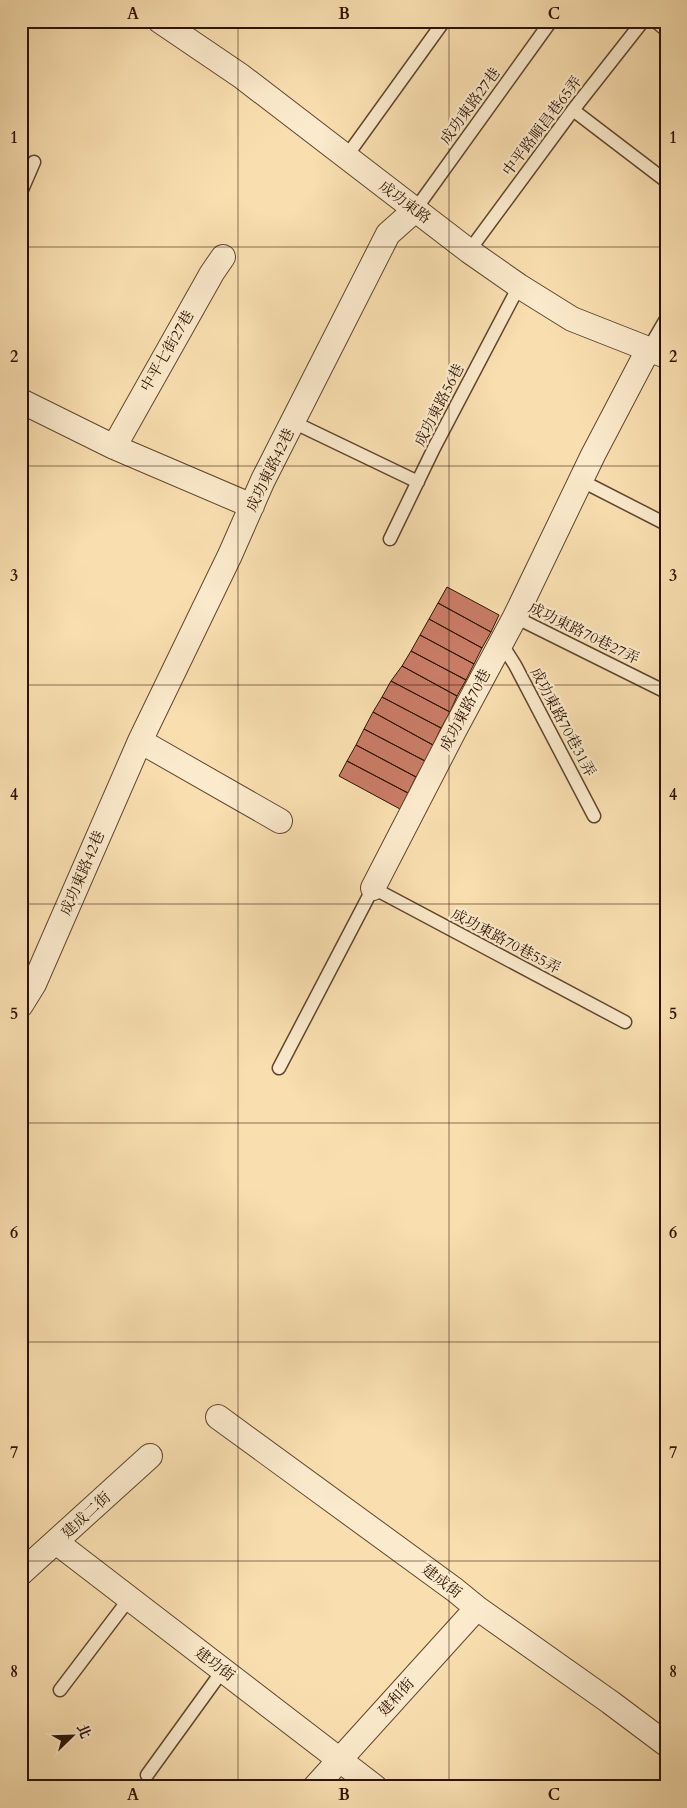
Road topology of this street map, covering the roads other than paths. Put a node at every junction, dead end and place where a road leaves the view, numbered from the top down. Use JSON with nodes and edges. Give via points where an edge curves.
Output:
{"nodes":[{"id":1,"x":160,"y":21,"type":"edge"},
{"id":2,"x":444,"y":21,"type":"edge"},
{"id":3,"x":551,"y":21,"type":"edge"},
{"id":4,"x":643,"y":21,"type":"edge"},
{"id":5,"x":573,"y":110,"type":"junction"},
{"id":6,"x":346,"y":157,"type":"junction"},
{"id":7,"x":34,"y":162,"type":"dead end"},
{"id":8,"x":666,"y":181,"type":"edge"},
{"id":9,"x":21,"y":192,"type":"edge"},
{"id":10,"x":415,"y":210,"type":"junction"},
{"id":11,"x":469,"y":251,"type":"junction"},
{"id":12,"x":223,"y":257,"type":"dead end"},
{"id":13,"x":519,"y":286,"type":"junction"},
{"id":14,"x":666,"y":319,"type":"edge"},
{"id":15,"x":657,"y":353,"type":"edge"},
{"id":16,"x":21,"y":401,"type":"edge"},
{"id":17,"x":293,"y":422,"type":"junction"},
{"id":18,"x":114,"y":446,"type":"junction"},
{"id":19,"x":580,"y":480,"type":"junction"},
{"id":20,"x":418,"y":482,"type":"junction"},
{"id":21,"x":252,"y":506,"type":"junction"},
{"id":22,"x":666,"y":524,"type":"edge"},
{"id":23,"x":390,"y":539,"type":"dead end"},
{"id":24,"x":515,"y":617,"type":"junction"},
{"id":25,"x":501,"y":643,"type":"junction"},
{"id":26,"x":666,"y":692,"type":"edge"},
{"id":27,"x":140,"y":741,"type":"junction"},
{"id":28,"x":594,"y":816,"type":"dead end"},
{"id":29,"x":280,"y":822,"type":"dead end"},
{"id":30,"x":373,"y":888,"type":"junction"},
{"id":31,"x":21,"y":1005,"type":"edge"},
{"id":32,"x":624,"y":1022,"type":"dead end"},
{"id":33,"x":279,"y":1068,"type":"dead end"},
{"id":34,"x":218,"y":1416,"type":"dead end"},
{"id":35,"x":150,"y":1456,"type":"dead end"},
{"id":36,"x":56,"y":1542,"type":"junction"},
{"id":37,"x":21,"y":1573,"type":"edge"},
{"id":38,"x":129,"y":1598,"type":"junction"},
{"id":39,"x":477,"y":1608,"type":"junction"},
{"id":40,"x":223,"y":1670,"type":"junction"},
{"id":41,"x":60,"y":1690,"type":"dead end"},
{"id":42,"x":666,"y":1744,"type":"edge"},
{"id":43,"x":339,"y":1759,"type":"junction"},
{"id":44,"x":147,"y":1775,"type":"dead end"},
{"id":45,"x":315,"y":1787,"type":"edge"},
{"id":46,"x":375,"y":1787,"type":"edge"}],
"edges":[{"from":1,"to":6,"type":"street","name":"成功東路","via":[[241,76]]},
{"from":2,"to":6,"type":"lane"},
{"from":3,"to":10,"type":"lane","name":"成功東路27巷"},
{"from":4,"to":5,"type":"lane","name":"中平路順昌巷65弄"},
{"from":5,"to":8,"type":"lane"},
{"from":5,"to":11,"type":"lane","name":"中平路順昌巷65弄"},
{"from":6,"to":10,"type":"street","name":"成功東路"},
{"from":7,"to":9,"type":"lane"},
{"from":10,"to":11,"type":"street","name":"成功東路"},
{"from":10,"to":17,"type":"street","name":"成功東路42巷","via":[[388,234]]},
{"from":11,"to":13,"type":"street","name":"成功東路"},
{"from":12,"to":18,"type":"street","name":"中平七街27巷"},
{"from":13,"to":15,"type":"street","name":"成功東路","via":[[572,319]]},
{"from":13,"to":20,"type":"lane","name":"成功東路56巷"},
{"from":14,"to":15,"type":"lane"},
{"from":15,"to":19,"type":"street","name":"成功東路70巷"},
{"from":16,"to":18,"type":"street"},
{"from":17,"to":20,"type":"lane"},
{"from":17,"to":21,"type":"street","name":"成功東路42巷"},
{"from":18,"to":21,"type":"street"},
{"from":19,"to":22,"type":"lane"},
{"from":19,"to":24,"type":"street","name":"成功東路70巷"},
{"from":20,"to":23,"type":"lane","name":"成功東路56巷"},
{"from":21,"to":27,"type":"street","name":"成功東路42巷"},
{"from":24,"to":25,"type":"street","name":"成功東路70巷"},
{"from":24,"to":26,"type":"lane","name":"成功東路70巷27弄"},
{"from":25,"to":28,"type":"lane","name":"成功東路70巷31弄"},
{"from":25,"to":30,"type":"street","name":"成功東路70巷"},
{"from":27,"to":29,"type":"street"},
{"from":27,"to":31,"type":"street","name":"成功東路42巷","via":[[34,984]]},
{"from":30,"to":32,"type":"lane","name":"成功東路70巷55弄"},
{"from":30,"to":33,"type":"lane","name":"成功東路70巷"},
{"from":34,"to":39,"type":"street","name":"建成街"},
{"from":35,"to":36,"type":"street","name":"建成二街"},
{"from":36,"to":37,"type":"street","name":"建成二街"},
{"from":36,"to":38,"type":"street","name":"建功街"},
{"from":38,"to":40,"type":"street","name":"建功街"},
{"from":38,"to":41,"type":"lane"},
{"from":39,"to":42,"type":"street","name":"建成街"},
{"from":39,"to":43,"type":"street","name":"建和街"},
{"from":40,"to":43,"type":"street","name":"建功街"},
{"from":40,"to":44,"type":"lane"},
{"from":43,"to":45,"type":"street","name":"建和街"},
{"from":43,"to":46,"type":"street","name":"建功街"}]}
